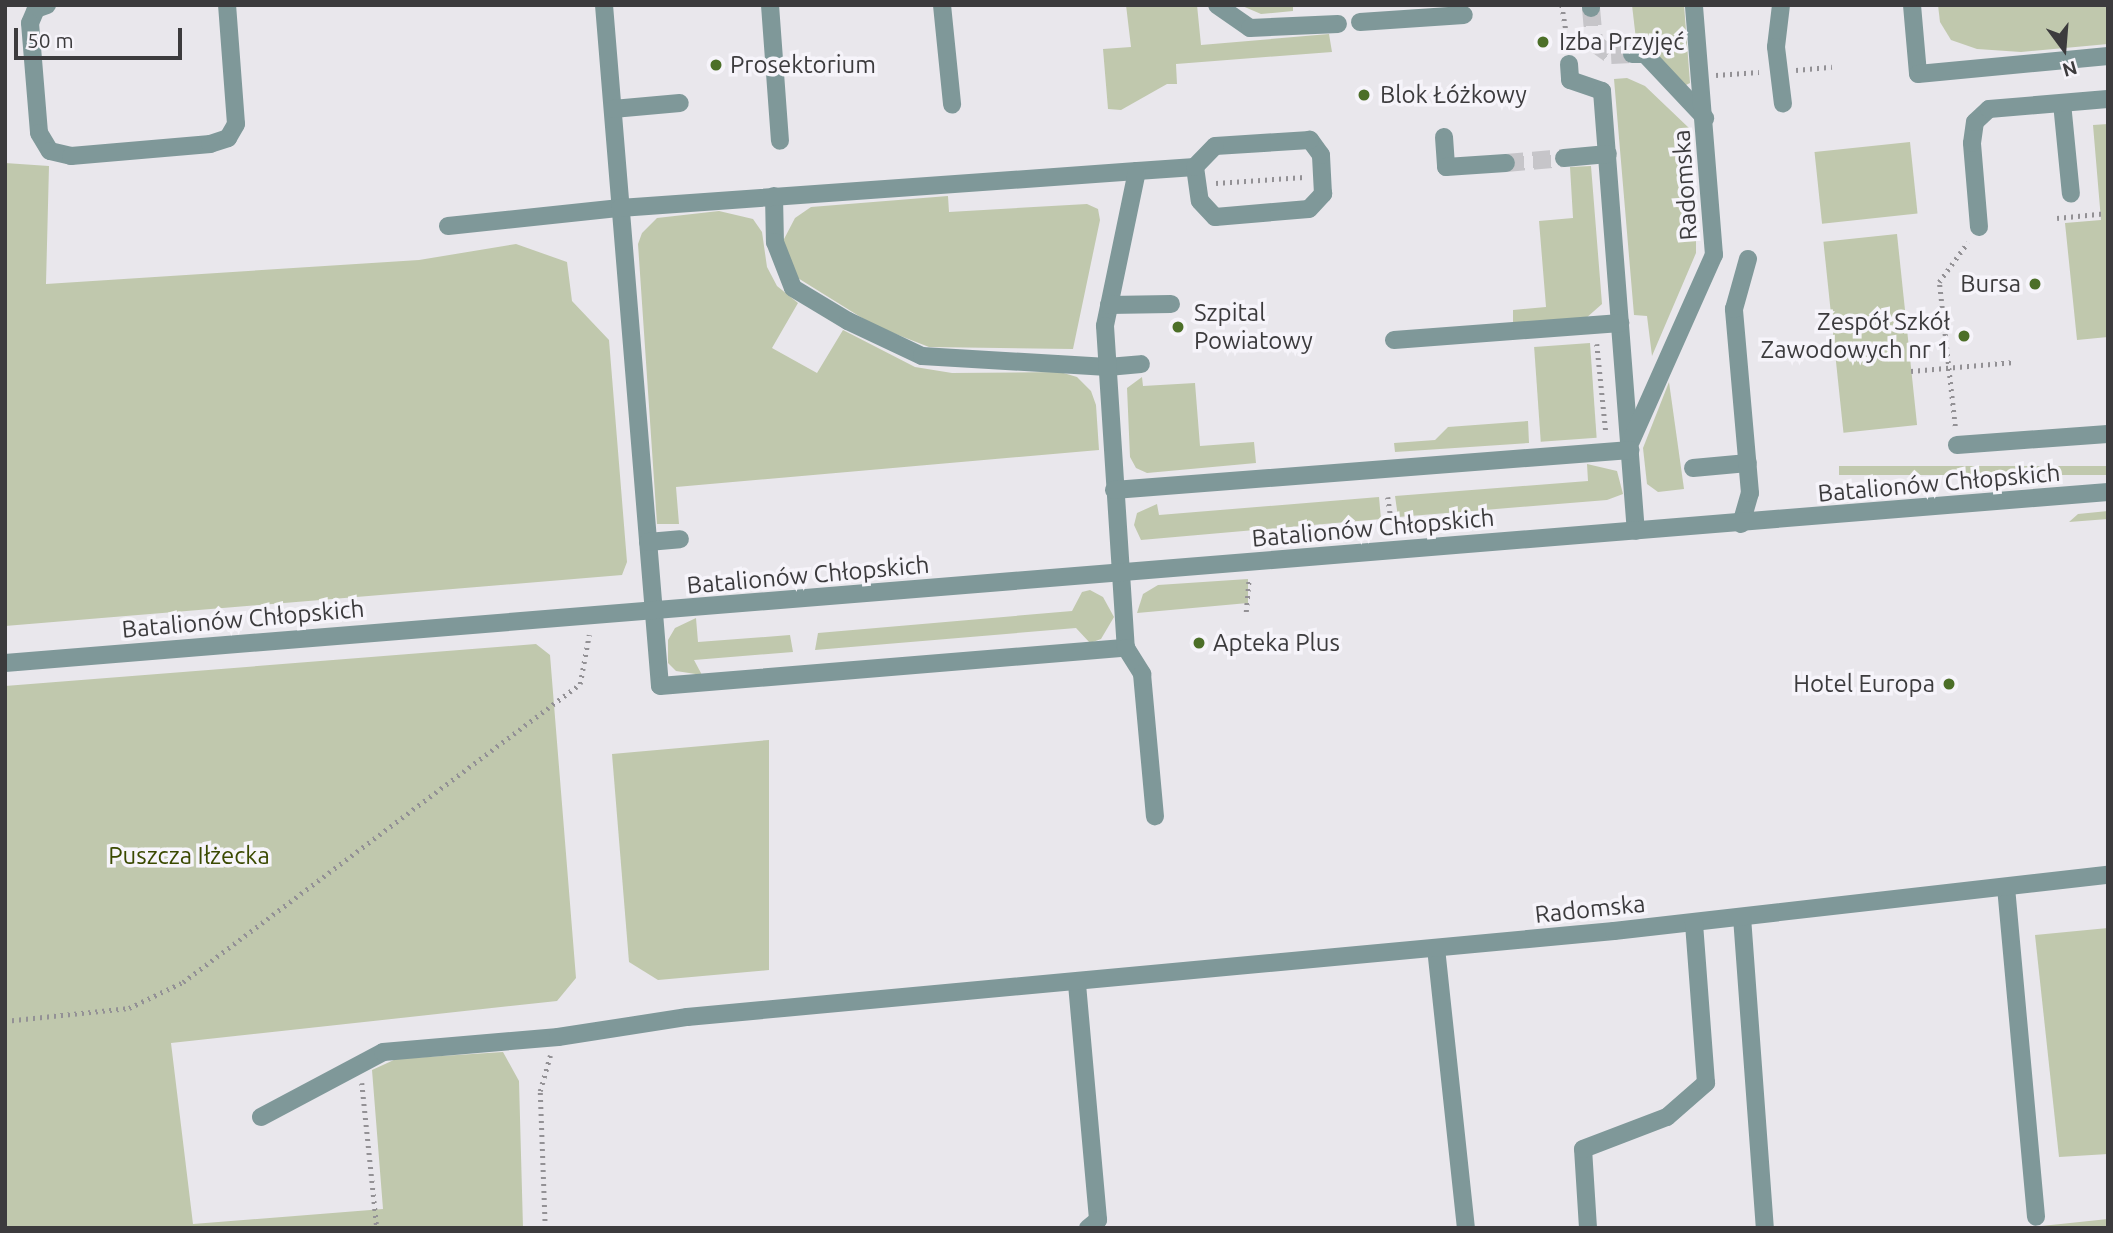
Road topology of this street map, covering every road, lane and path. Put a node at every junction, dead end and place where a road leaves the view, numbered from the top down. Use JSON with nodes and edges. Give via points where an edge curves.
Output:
{"nodes":[{"id":1,"x":47,"y":5,"type":"edge"},
{"id":2,"x":228,"y":5,"type":"edge"},
{"id":3,"x":604,"y":5,"type":"edge"},
{"id":4,"x":770,"y":5,"type":"edge"},
{"id":5,"x":942,"y":5,"type":"edge"},
{"id":6,"x":1217,"y":5,"type":"edge"},
{"id":7,"x":1562,"y":5,"type":"edge"},
{"id":8,"x":1694,"y":5,"type":"edge"},
{"id":9,"x":1781,"y":5,"type":"edge"},
{"id":10,"x":1912,"y":5,"type":"edge"},
{"id":11,"x":1464,"y":15,"type":"dead end"},
{"id":12,"x":1360,"y":22,"type":"dead end"},
{"id":13,"x":1338,"y":24,"type":"dead end"},
{"id":14,"x":1566,"y":31,"type":"dead end"},
{"id":15,"x":1632,"y":54,"type":"tunnel mouth"},
{"id":16,"x":2108,"y":55,"type":"edge"},
{"id":17,"x":1569,"y":64,"type":"dead end"},
{"id":18,"x":1832,"y":67,"type":"dead end"},
{"id":19,"x":1778,"y":71,"type":"junction"},
{"id":20,"x":1728,"y":73,"type":"dead end"},
{"id":21,"x":2108,"y":99,"type":"edge"},
{"id":22,"x":680,"y":103,"type":"dead end"},
{"id":23,"x":2062,"y":103,"type":"junction"},
{"id":24,"x":952,"y":104,"type":"dead end"},
{"id":25,"x":1783,"y":104,"type":"dead end"},
{"id":26,"x":613,"y":108,"type":"junction"},
{"id":27,"x":1705,"y":118,"type":"junction"},
{"id":28,"x":1444,"y":137,"type":"dead end"},
{"id":29,"x":780,"y":141,"type":"dead end"},
{"id":30,"x":1608,"y":154,"type":"junction"},
{"id":31,"x":1564,"y":158,"type":"tunnel mouth"},
{"id":32,"x":1506,"y":163,"type":"tunnel mouth"},
{"id":33,"x":1137,"y":171,"type":"junction"},
{"id":34,"x":1196,"y":176,"type":"junction"},
{"id":35,"x":1322,"y":176,"type":"junction"},
{"id":36,"x":2071,"y":194,"type":"dead end"},
{"id":37,"x":774,"y":196,"type":"junction"},
{"id":38,"x":620,"y":208,"type":"junction"},
{"id":39,"x":2108,"y":213,"type":"edge"},
{"id":40,"x":2057,"y":218,"type":"dead end"},
{"id":41,"x":449,"y":226,"type":"dead end"},
{"id":42,"x":1979,"y":227,"type":"joint"},
{"id":43,"x":1748,"y":259,"type":"dead end"},
{"id":44,"x":1171,"y":304,"type":"dead end"},
{"id":45,"x":1110,"y":305,"type":"junction"},
{"id":46,"x":1620,"y":323,"type":"junction"},
{"id":47,"x":1595,"y":325,"type":"junction"},
{"id":48,"x":1394,"y":340,"type":"dead end"},
{"id":49,"x":2015,"y":362,"type":"dead end"},
{"id":50,"x":1141,"y":364,"type":"dead end"},
{"id":51,"x":1108,"y":366,"type":"junction"},
{"id":52,"x":1948,"y":368,"type":"junction"},
{"id":53,"x":1911,"y":371,"type":"dead end"},
{"id":54,"x":2108,"y":433,"type":"edge"},
{"id":55,"x":1632,"y":441,"type":"junction"},
{"id":56,"x":1957,"y":445,"type":"joint"},
{"id":57,"x":1608,"y":452,"type":"junction"},
{"id":58,"x":1748,"y":463,"type":"junction"},
{"id":59,"x":1693,"y":468,"type":"dead end"},
{"id":60,"x":1114,"y":490,"type":"junction"},
{"id":61,"x":2104,"y":493,"type":"edge"},
{"id":62,"x":1388,"y":497,"type":"dead end"},
{"id":63,"x":1392,"y":524,"type":"dead end"},
{"id":64,"x":1741,"y":524,"type":"junction"},
{"id":65,"x":1636,"y":531,"type":"junction"},
{"id":66,"x":680,"y":539,"type":"dead end"},
{"id":67,"x":648,"y":542,"type":"junction"},
{"id":68,"x":1248,"y":563,"type":"junction"},
{"id":69,"x":1120,"y":574,"type":"junction"},
{"id":70,"x":653,"y":612,"type":"junction"},
{"id":71,"x":1246,"y":612,"type":"dead end"},
{"id":72,"x":590,"y":616,"type":"junction"},
{"id":73,"x":1126,"y":648,"type":"junction"},
{"id":74,"x":5,"y":663,"type":"edge"},
{"id":75,"x":1155,"y":816,"type":"dead end"},
{"id":76,"x":2108,"y":875,"type":"edge"},
{"id":77,"x":2006,"y":887,"type":"junction"},
{"id":78,"x":1742,"y":917,"type":"junction"},
{"id":79,"x":1694,"y":922,"type":"junction"},
{"id":80,"x":1436,"y":948,"type":"junction"},
{"id":81,"x":1077,"y":984,"type":"junction"},
{"id":82,"x":5,"y":1021,"type":"edge"},
{"id":83,"x":558,"y":1037,"type":"junction"},
{"id":84,"x":360,"y":1064,"type":"junction"},
{"id":85,"x":261,"y":1117,"type":"dead end"},
{"id":86,"x":2036,"y":1217,"type":"dead end"},
{"id":87,"x":377,"y":1228,"type":"edge"},
{"id":88,"x":545,"y":1228,"type":"edge"},
{"id":89,"x":1088,"y":1228,"type":"edge"},
{"id":90,"x":1466,"y":1228,"type":"edge"},
{"id":91,"x":1588,"y":1228,"type":"edge"},
{"id":92,"x":1765,"y":1228,"type":"edge"}],
"edges":[{"from":1,"to":2,"type":"street","via":[[36,9],[30,23],[39,133],[50,150],[71,156],[210,144],[228,138],[236,124]]},
{"from":3,"to":26,"type":"street","name":"Batalionów Chłopskich"},
{"from":4,"to":29,"type":"street"},
{"from":5,"to":24,"type":"street"},
{"from":6,"to":13,"type":"street","via":[[1250,28]]},
{"from":7,"to":14,"type":"path"},
{"from":8,"to":27,"type":"street","name":"Radomska"},
{"from":9,"to":19,"type":"street"},
{"from":10,"to":16,"type":"street","via":[[1918,74]]},
{"from":11,"to":12,"type":"street"},
{"from":15,"to":27,"type":"street","via":[[1645,54]]},
{"from":17,"to":30,"type":"street","via":[[1570,80],[1602,91]]},
{"from":18,"to":19,"type":"path"},
{"from":19,"to":20,"type":"path"},
{"from":19,"to":25,"type":"street"},
{"from":21,"to":23,"type":"street"},
{"from":22,"to":26,"type":"street"},
{"from":23,"to":36,"type":"street"},
{"from":23,"to":42,"type":"street","via":[[1989,109],[1975,122],[1972,143]]},
{"from":26,"to":38,"type":"street","name":"Batalionów Chłopskich"},
{"from":27,"to":55,"type":"street","name":"Radomska","via":[[1716,241],[1712,265]]},
{"from":28,"to":32,"type":"street","via":[[1446,167]]},
{"from":30,"to":31,"type":"street"},
{"from":30,"to":46,"type":"street"},
{"from":33,"to":34,"type":"street"},
{"from":33,"to":37,"type":"street"},
{"from":33,"to":45,"type":"street"},
{"from":34,"to":35,"type":"path"},
{"from":34,"to":35,"type":"street","via":[[1215,146],[1310,140],[1321,155]]},
{"from":34,"to":35,"type":"street","via":[[1200,201],[1215,216],[1309,209],[1323,194]]},
{"from":37,"to":38,"type":"street"},
{"from":37,"to":51,"type":"street","via":[[775,242],[782,268],[793,288],[824,314],[922,356]]},
{"from":38,"to":41,"type":"street"},
{"from":38,"to":67,"type":"street","name":"Batalionów Chłopskich"},
{"from":39,"to":40,"type":"path"},
{"from":42,"to":52,"type":"path","via":[[1939,282]]},
{"from":43,"to":58,"type":"street","via":[[1734,309]]},
{"from":44,"to":45,"type":"street"},
{"from":45,"to":51,"type":"street","via":[[1105,326]]},
{"from":46,"to":47,"type":"street"},
{"from":46,"to":55,"type":"street"},
{"from":47,"to":48,"type":"street"},
{"from":47,"to":57,"type":"path"},
{"from":49,"to":52,"type":"path"},
{"from":50,"to":51,"type":"street"},
{"from":51,"to":60,"type":"street"},
{"from":52,"to":53,"type":"path"},
{"from":52,"to":56,"type":"path"},
{"from":54,"to":56,"type":"street"},
{"from":55,"to":57,"type":"street"},
{"from":55,"to":65,"type":"street","name":"Radomska"},
{"from":57,"to":60,"type":"street"},
{"from":58,"to":59,"type":"street"},
{"from":58,"to":64,"type":"street","via":[[1750,493]]},
{"from":60,"to":69,"type":"street"},
{"from":61,"to":64,"type":"street","name":"Batalionów Chłopskich"},
{"from":62,"to":63,"type":"path"},
{"from":64,"to":65,"type":"street","name":"Batalionów Chłopskich"},
{"from":65,"to":68,"type":"street","name":"Batalionów Chłopskich"},
{"from":66,"to":67,"type":"street"},
{"from":67,"to":70,"type":"street","name":"Batalionów Chłopskich"},
{"from":68,"to":69,"type":"street","name":"Batalionów Chłopskich"},
{"from":68,"to":71,"type":"path"},
{"from":69,"to":70,"type":"street","name":"Batalionów Chłopskich"},
{"from":69,"to":73,"type":"street"},
{"from":70,"to":72,"type":"street","name":"Batalionów Chłopskich"},
{"from":70,"to":73,"type":"street","via":[[660,686]]},
{"from":72,"to":74,"type":"street","name":"Batalionów Chłopskich"},
{"from":72,"to":82,"type":"path","via":[[580,684],[183,982],[129,1007]]},
{"from":73,"to":75,"type":"street","via":[[1142,674]]},
{"from":76,"to":77,"type":"street","name":"Radomska"},
{"from":77,"to":78,"type":"street","name":"Radomska"},
{"from":77,"to":86,"type":"street"},
{"from":78,"to":79,"type":"street","name":"Radomska"},
{"from":78,"to":92,"type":"street"},
{"from":79,"to":80,"type":"street","name":"Radomska"},
{"from":79,"to":91,"type":"street","via":[[1706,1083],[1667,1118],[1583,1149]]},
{"from":80,"to":81,"type":"street","name":"Radomska"},
{"from":80,"to":90,"type":"street"},
{"from":81,"to":83,"type":"street","name":"Radomska","via":[[687,1017]]},
{"from":81,"to":89,"type":"street","via":[[1098,1220]]},
{"from":83,"to":84,"type":"street","name":"Radomska","via":[[383,1052]]},
{"from":83,"to":88,"type":"path","via":[[540,1091]]},
{"from":84,"to":85,"type":"street","name":"Radomska"},
{"from":84,"to":87,"type":"path"}]}
